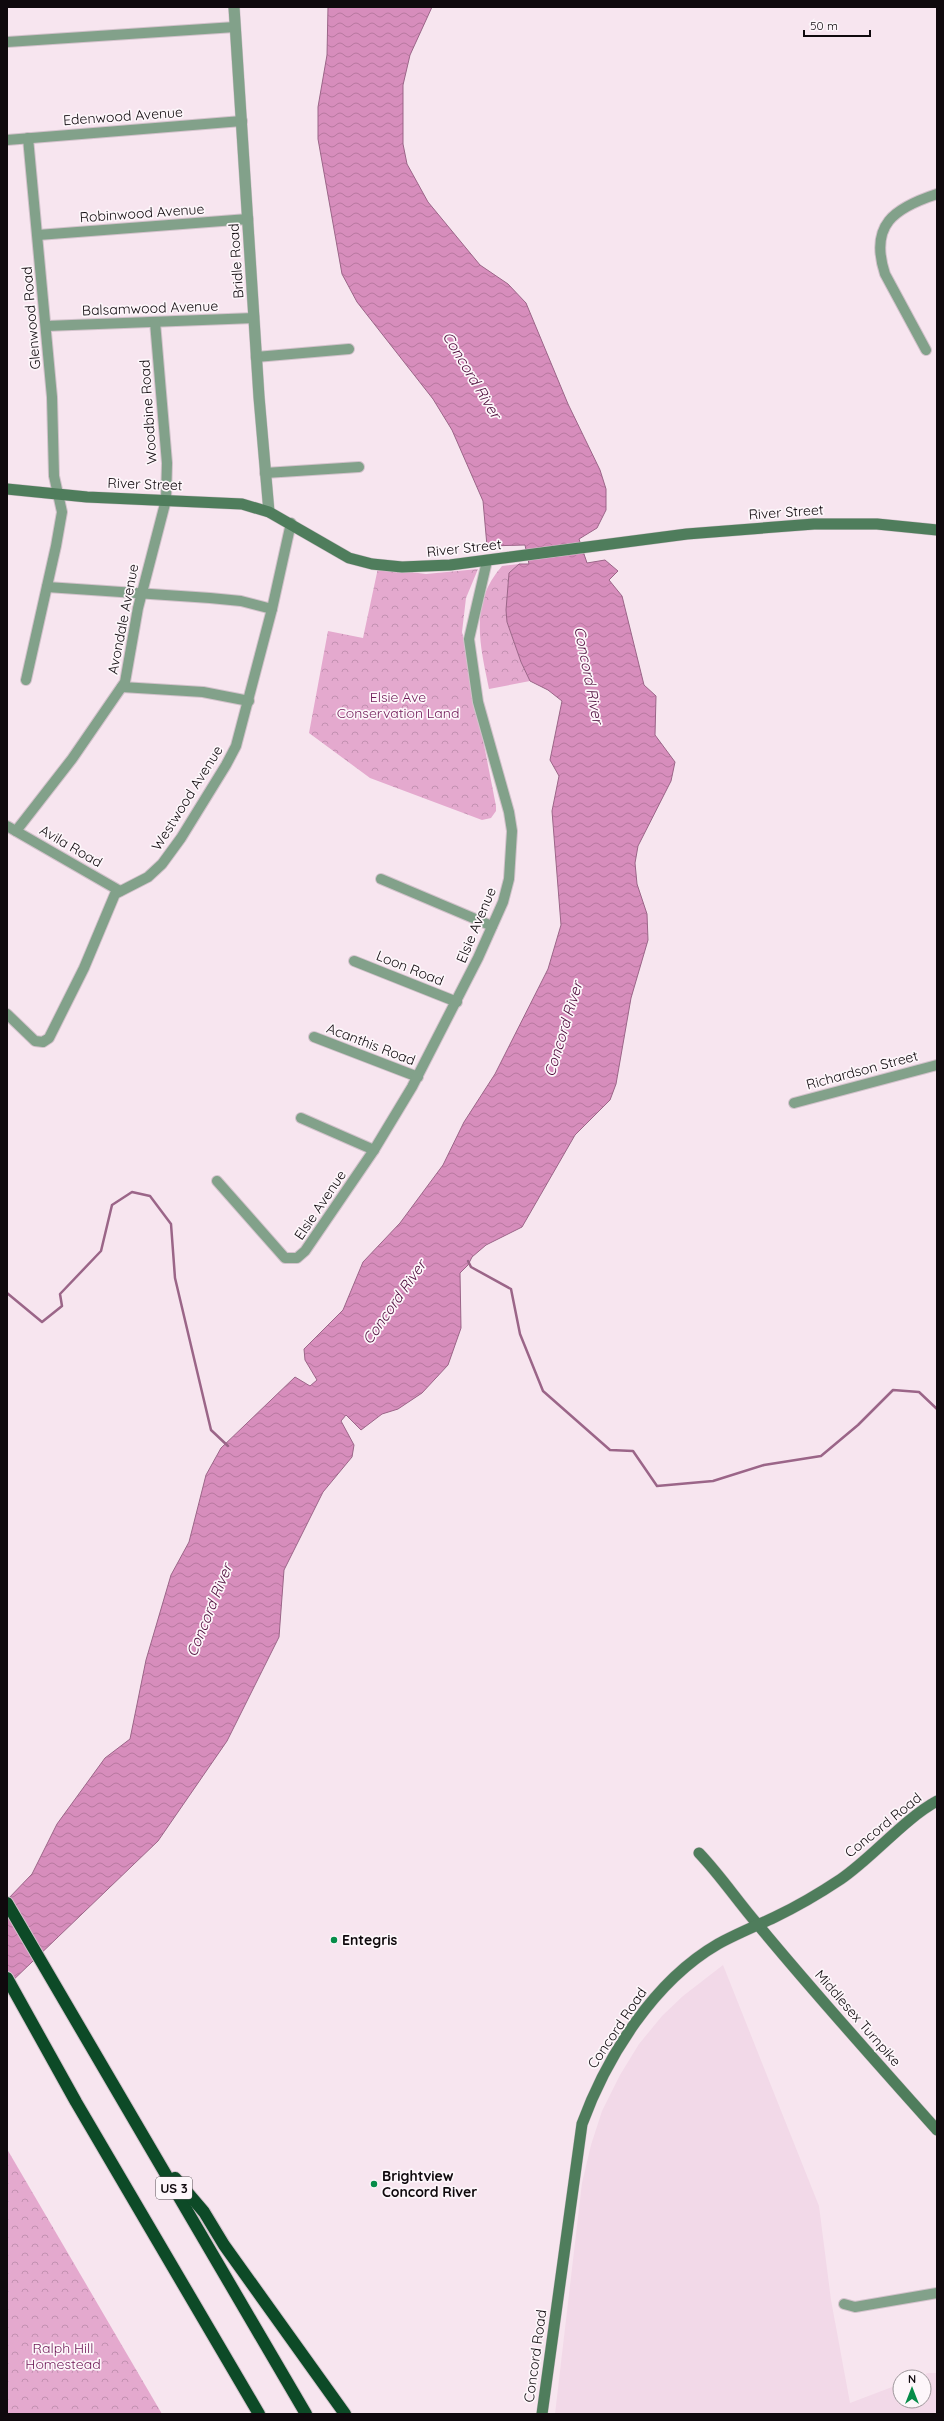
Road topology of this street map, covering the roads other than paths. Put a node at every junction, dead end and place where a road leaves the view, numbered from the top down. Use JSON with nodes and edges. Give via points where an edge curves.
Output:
{"nodes":[{"id":1,"x":234,"y":7,"type":"edge"},
{"id":2,"x":235,"y":27,"type":"junction"},
{"id":3,"x":7,"y":42,"type":"edge"},
{"id":4,"x":242,"y":121,"type":"junction"},
{"id":5,"x":28,"y":138,"type":"junction"},
{"id":6,"x":7,"y":140,"type":"edge"},
{"id":7,"x":937,"y":194,"type":"edge"},
{"id":8,"x":248,"y":219,"type":"junction"},
{"id":9,"x":38,"y":236,"type":"junction"},
{"id":10,"x":254,"y":318,"type":"junction"},
{"id":11,"x":155,"y":322,"type":"junction"},
{"id":12,"x":46,"y":326,"type":"junction"},
{"id":13,"x":348,"y":349,"type":"dead end"},
{"id":14,"x":926,"y":350,"type":"dead end"},
{"id":15,"x":256,"y":356,"type":"junction"},
{"id":16,"x":359,"y":467,"type":"dead end"},
{"id":17,"x":265,"y":473,"type":"junction"},
{"id":18,"x":7,"y":489,"type":"edge"},
{"id":19,"x":60,"y":495,"type":"junction"},
{"id":20,"x":166,"y":500,"type":"junction"},
{"id":21,"x":269,"y":512,"type":"junction"},
{"id":22,"x":291,"y":523,"type":"junction"},
{"id":23,"x":937,"y":530,"type":"edge"},
{"id":24,"x":487,"y":561,"type":"junction"},
{"id":25,"x":47,"y":587,"type":"junction"},
{"id":26,"x":141,"y":595,"type":"junction"},
{"id":27,"x":272,"y":609,"type":"junction"},
{"id":28,"x":26,"y":680,"type":"dead end"},
{"id":29,"x":122,"y":687,"type":"junction"},
{"id":30,"x":248,"y":701,"type":"junction"},
{"id":31,"x":7,"y":826,"type":"edge"},
{"id":32,"x":16,"y":831,"type":"junction"},
{"id":33,"x":382,"y":879,"type":"dead end"},
{"id":34,"x":120,"y":891,"type":"junction"},
{"id":35,"x":492,"y":926,"type":"junction"},
{"id":36,"x":354,"y":961,"type":"dead end"},
{"id":37,"x":456,"y":1002,"type":"junction"},
{"id":38,"x":7,"y":1014,"type":"edge"},
{"id":39,"x":314,"y":1037,"type":"dead end"},
{"id":40,"x":937,"y":1065,"type":"edge"},
{"id":41,"x":418,"y":1077,"type":"junction"},
{"id":42,"x":794,"y":1103,"type":"dead end"},
{"id":43,"x":301,"y":1118,"type":"dead end"},
{"id":44,"x":374,"y":1150,"type":"junction"},
{"id":45,"x":216,"y":1181,"type":"dead end"},
{"id":46,"x":937,"y":1801,"type":"edge"},
{"id":47,"x":699,"y":1853,"type":"dead end"},
{"id":48,"x":7,"y":1903,"type":"edge"},
{"id":49,"x":758,"y":1925,"type":"junction"},
{"id":50,"x":7,"y":1978,"type":"edge"},
{"id":51,"x":937,"y":2130,"type":"edge"},
{"id":52,"x":155,"y":2156,"type":"junction"},
{"id":53,"x":937,"y":2293,"type":"edge"},
{"id":54,"x":844,"y":2304,"type":"dead end"},
{"id":55,"x":259,"y":2414,"type":"edge"},
{"id":56,"x":306,"y":2414,"type":"edge"},
{"id":57,"x":345,"y":2414,"type":"edge"},
{"id":58,"x":542,"y":2414,"type":"edge"}],
"edges":[{"from":1,"to":2,"type":"street","name":"Bridle Road"},
{"from":2,"to":3,"type":"street"},
{"from":2,"to":4,"type":"street","name":"Bridle Road"},
{"from":4,"to":5,"type":"street","name":"Edenwood Avenue"},
{"from":4,"to":8,"type":"street","name":"Bridle Road"},
{"from":5,"to":6,"type":"street","name":"Edenwood Avenue"},
{"from":5,"to":9,"type":"street","name":"Glenwood Road"},
{"from":7,"to":14,"type":"street","via":[[907,204],[893,214],[880,238],[881,262],[885,274]]},
{"from":8,"to":9,"type":"street","name":"Robinwood Avenue"},
{"from":8,"to":10,"type":"street","name":"Bridle Road"},
{"from":9,"to":12,"type":"street","name":"Glenwood Road"},
{"from":10,"to":11,"type":"street","name":"Balsamwood Avenue"},
{"from":10,"to":15,"type":"street","name":"Bridle Road"},
{"from":11,"to":12,"type":"street","name":"Balsamwood Avenue"},
{"from":11,"to":20,"type":"street","name":"Woodbine Road","via":[[167,463]]},
{"from":12,"to":19,"type":"street","name":"Glenwood Road","via":[[52,397],[52,453],[55,481]]},
{"from":13,"to":15,"type":"street"},
{"from":15,"to":17,"type":"street","name":"Bridle Road"},
{"from":16,"to":17,"type":"street"},
{"from":17,"to":21,"type":"street","name":"Bridle Road"},
{"from":18,"to":19,"type":"main road","name":"River Street"},
{"from":19,"to":20,"type":"main road","name":"River Street"},
{"from":19,"to":25,"type":"street","name":"Glenwood Road","via":[[60,524]]},
{"from":20,"to":21,"type":"main road","name":"River Street","via":[[242,504]]},
{"from":20,"to":26,"type":"street","name":"Avondale Avenue"},
{"from":21,"to":22,"type":"main road","name":"River Street"},
{"from":22,"to":24,"type":"main road","name":"River Street","via":[[339,553],[372,564],[421,567]]},
{"from":22,"to":27,"type":"street","name":"Westwood Avenue"},
{"from":23,"to":24,"type":"main road","name":"River Street","via":[[877,524],[814,524],[687,534]]},
{"from":24,"to":35,"type":"street","name":"Elsie Avenue","via":[[472,626],[471,660],[478,702],[512,831],[509,880]]},
{"from":25,"to":26,"type":"street"},
{"from":25,"to":28,"type":"street","name":"Glenwood Road"},
{"from":26,"to":27,"type":"street","via":[[241,601]]},
{"from":26,"to":29,"type":"street","name":"Avondale Avenue"},
{"from":27,"to":30,"type":"street","name":"Westwood Avenue"},
{"from":29,"to":30,"type":"street","via":[[203,692]]},
{"from":29,"to":32,"type":"street","name":"Avondale Avenue","via":[[72,759]]},
{"from":30,"to":34,"type":"street","name":"Westwood Avenue","via":[[231,756],[181,838],[152,873]]},
{"from":31,"to":32,"type":"street","name":"Avila Road"},
{"from":32,"to":34,"type":"street","name":"Avila Road"},
{"from":33,"to":35,"type":"street"},
{"from":34,"to":38,"type":"street","name":"Westwood Avenue","via":[[110,901],[84,968],[50,1035],[43,1042],[35,1041]]},
{"from":35,"to":37,"type":"street","name":"Elsie Avenue"},
{"from":36,"to":37,"type":"street","name":"Loon Road"},
{"from":37,"to":41,"type":"street","name":"Elsie Avenue"},
{"from":39,"to":41,"type":"street","name":"Acanthis Road"},
{"from":40,"to":42,"type":"street","name":"Richardson Street"},
{"from":41,"to":44,"type":"street","name":"Elsie Avenue"},
{"from":43,"to":44,"type":"street"},
{"from":44,"to":45,"type":"street","name":"Elsie Avenue","via":[[312,1243],[297,1258],[285,1258]]},
{"from":46,"to":49,"type":"main road","name":"Concord Road","via":[[842,1878],[801,1904]]},
{"from":47,"to":49,"type":"main road","name":"Middlesex Turnpike"},
{"from":48,"to":52,"type":"highway","number":"US 3"},
{"from":49,"to":51,"type":"main road","name":"Middlesex Turnpike","via":[[826,2006]]},
{"from":49,"to":58,"type":"main road","name":"Concord Road","via":[[707,1950],[673,1978],[622,2042],[600,2079],[582,2124]]},
{"from":50,"to":55,"type":"highway","number":"US 3","via":[[76,2102]]},
{"from":52,"to":56,"type":"highway","number":"US 3"},
{"from":52,"to":57,"type":"highway","via":[[204,2212],[224,2245]]},
{"from":53,"to":54,"type":"street","via":[[855,2307]]}]}
